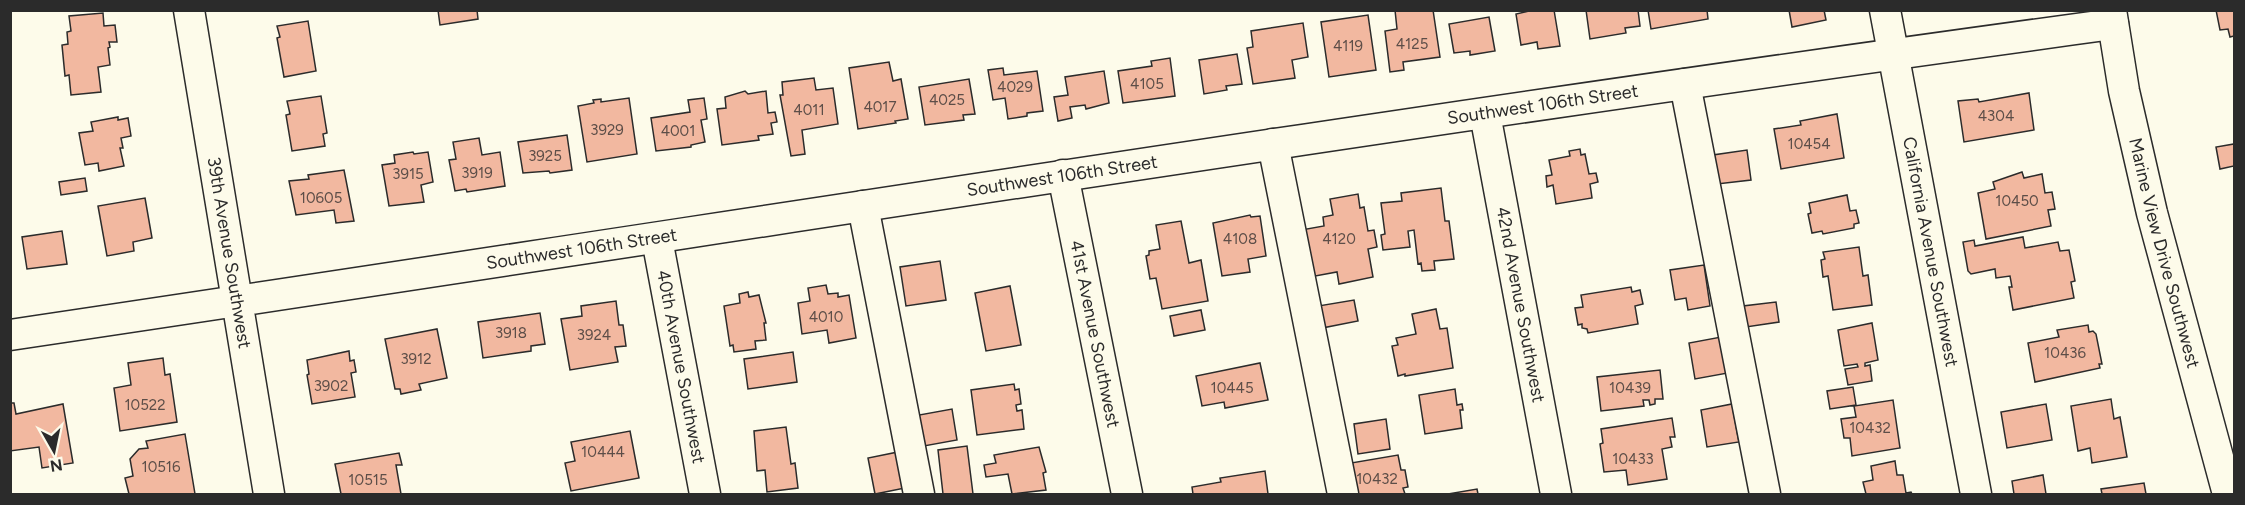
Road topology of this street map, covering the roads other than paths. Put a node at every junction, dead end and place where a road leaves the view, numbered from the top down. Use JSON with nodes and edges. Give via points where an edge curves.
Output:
{"nodes":[{"id":1,"x":189,"y":10,"type":"edge"},
{"id":2,"x":1885,"y":10,"type":"edge"},
{"id":3,"x":2112,"y":17,"type":"edge"},
{"id":4,"x":1893,"y":54,"type":"junction"},
{"id":5,"x":1685,"y":84,"type":"junction"},
{"id":6,"x":1485,"y":114,"type":"junction"},
{"id":7,"x":1273,"y":144,"type":"junction"},
{"id":8,"x":1063,"y":175,"type":"junction"},
{"id":9,"x":863,"y":206,"type":"junction"},
{"id":10,"x":657,"y":239,"type":"junction"},
{"id":11,"x":237,"y":301,"type":"junction"},
{"id":12,"x":10,"y":334,"type":"edge"},
{"id":13,"x":269,"y":495,"type":"edge"},
{"id":14,"x":705,"y":495,"type":"edge"},
{"id":15,"x":919,"y":495,"type":"edge"},
{"id":16,"x":1127,"y":495,"type":"edge"},
{"id":17,"x":1343,"y":495,"type":"edge"},
{"id":18,"x":1556,"y":495,"type":"edge"},
{"id":19,"x":1766,"y":495,"type":"edge"},
{"id":20,"x":1976,"y":495,"type":"edge"},
{"id":21,"x":2228,"y":495,"type":"edge"}],
"edges":[{"from":1,"to":11,"type":"street","name":"39th Avenue Southwest"},
{"from":2,"to":4,"type":"street","name":"California Avenue Southwest"},
{"from":3,"to":4,"type":"street","name":"Southwest 106th Street"},
{"from":3,"to":21,"type":"street","name":"Marine View Drive Southwest","via":[[2124,91],[2152,213]]},
{"from":4,"to":5,"type":"street","name":"Southwest 106th Street"},
{"from":4,"to":20,"type":"street","name":"California Avenue Southwest"},
{"from":5,"to":6,"type":"street","name":"Southwest 106th Street"},
{"from":5,"to":19,"type":"street"},
{"from":6,"to":7,"type":"street","name":"Southwest 106th Street"},
{"from":6,"to":18,"type":"street","name":"42nd Avenue Southwest"},
{"from":7,"to":8,"type":"street","name":"Southwest 106th Street"},
{"from":7,"to":17,"type":"street"},
{"from":8,"to":9,"type":"street","name":"Southwest 106th Street"},
{"from":8,"to":16,"type":"street","name":"41st Avenue Southwest"},
{"from":9,"to":10,"type":"street","name":"Southwest 106th Street"},
{"from":9,"to":15,"type":"street"},
{"from":10,"to":11,"type":"street","name":"Southwest 106th Street"},
{"from":10,"to":14,"type":"street","name":"40th Avenue Southwest"},
{"from":11,"to":12,"type":"street","name":"Southwest 106th Street"},
{"from":11,"to":13,"type":"street","name":"39th Avenue Southwest"}]}
